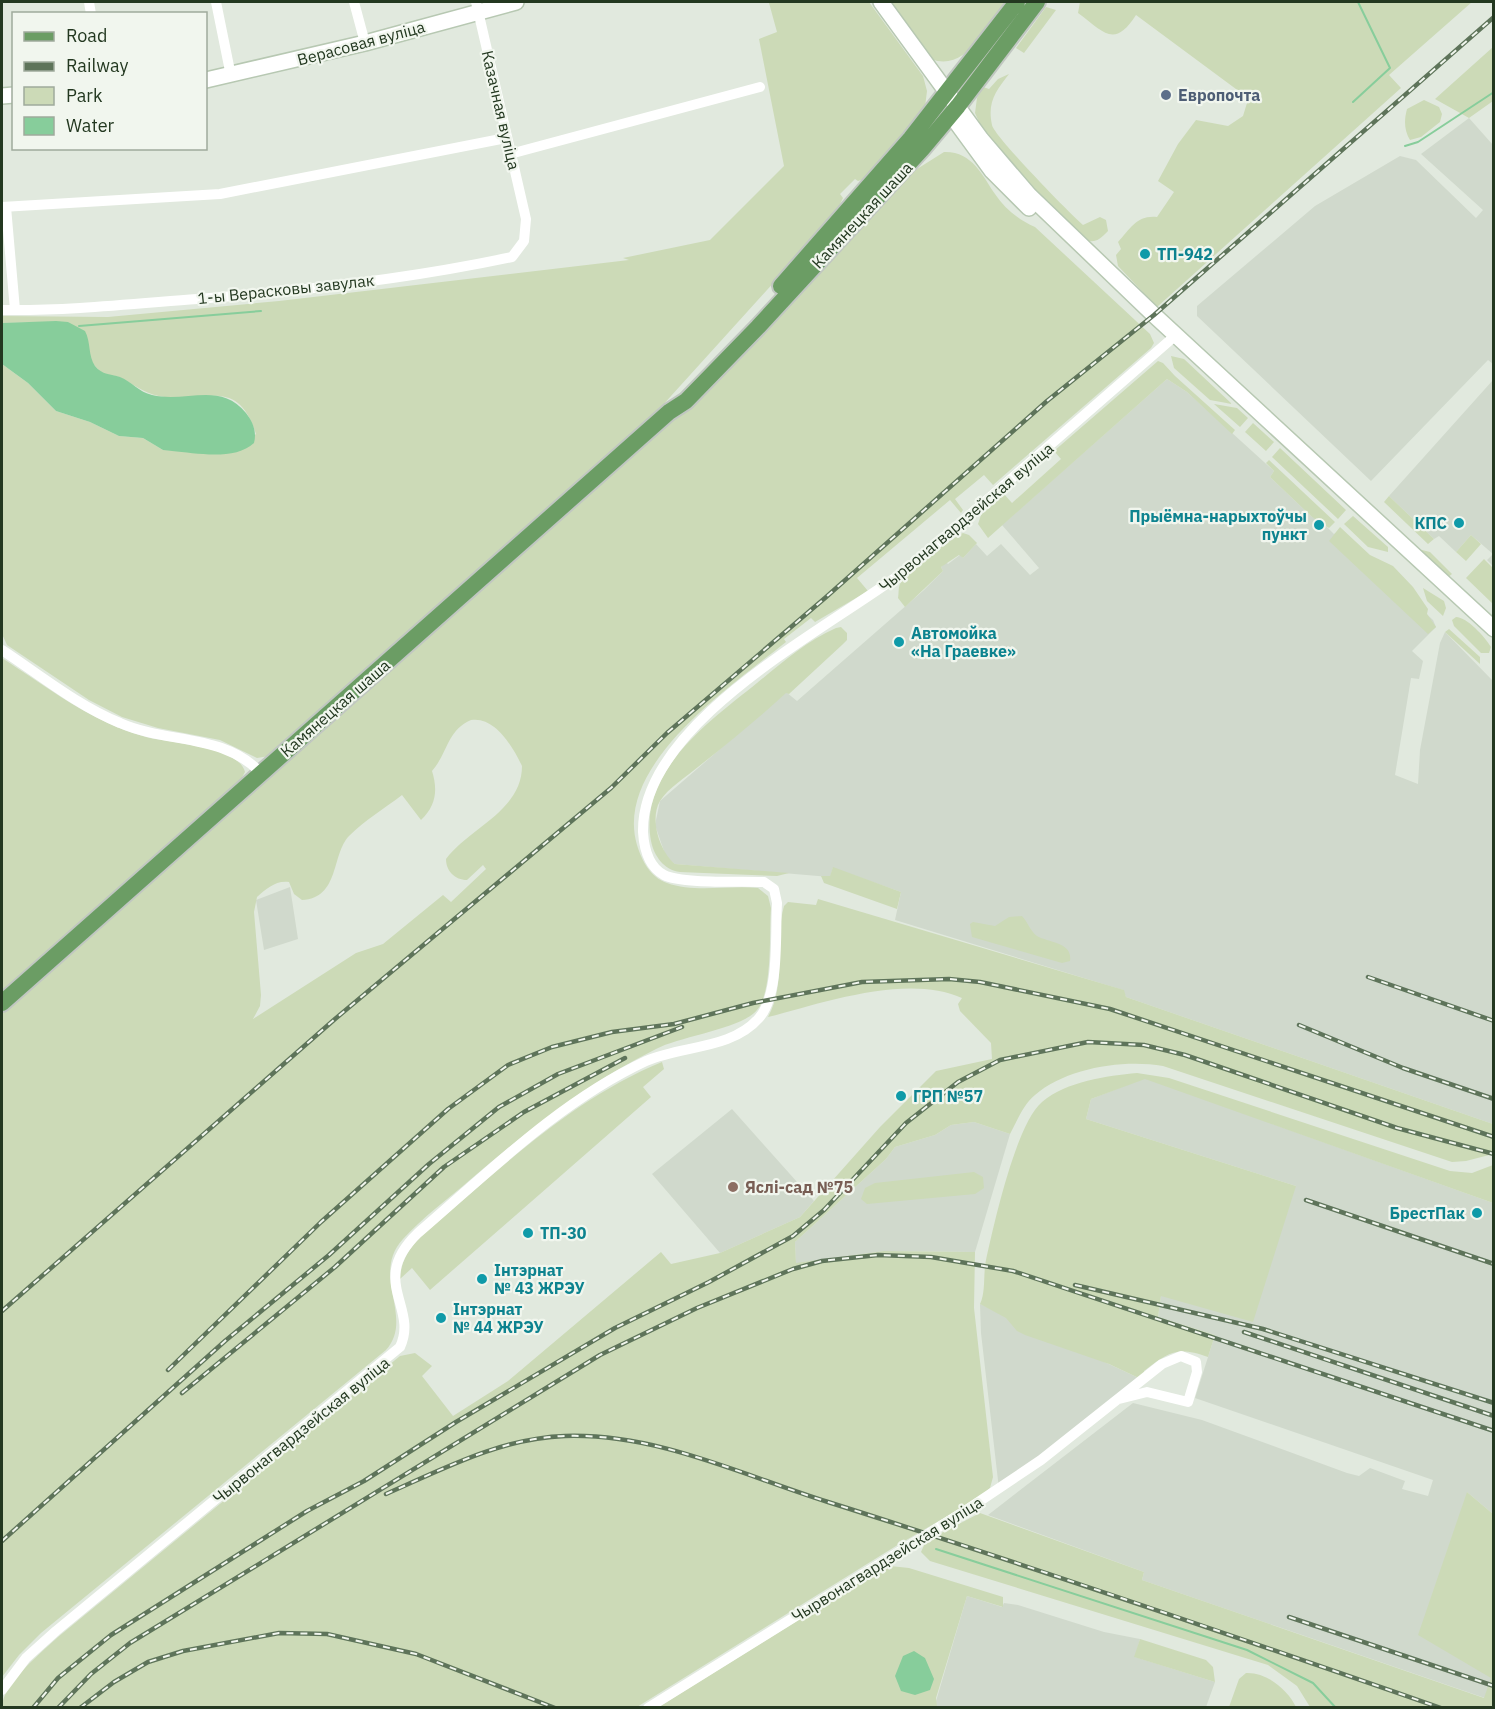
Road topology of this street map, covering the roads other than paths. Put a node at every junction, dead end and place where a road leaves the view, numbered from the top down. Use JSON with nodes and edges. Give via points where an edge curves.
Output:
{"nodes":[{"id":1,"x":216,"y":2,"type":"edge"},
{"id":2,"x":354,"y":2,"type":"edge"},
{"id":3,"x":516,"y":2,"type":"edge"},
{"id":4,"x":881,"y":2,"type":"edge"},
{"id":5,"x":1017,"y":2,"type":"edge"},
{"id":6,"x":1037,"y":2,"type":"edge"},
{"id":7,"x":478,"y":7,"type":"edge"},
{"id":8,"x":365,"y":43,"type":"junction"},
{"id":9,"x":231,"y":76,"type":"junction"},
{"id":10,"x":207,"y":81,"type":"edge"},
{"id":11,"x":760,"y":87,"type":"dead end"},
{"id":12,"x":950,"y":103,"type":"junction"},
{"id":13,"x":506,"y":138,"type":"junction"},
{"id":14,"x":510,"y":154,"type":"junction"},
{"id":15,"x":4,"y":207,"type":"edge"},
{"id":16,"x":526,"y":219,"type":"joint"},
{"id":17,"x":2,"y":310,"type":"edge"},
{"id":18,"x":15,"y":310,"type":"junction"},
{"id":19,"x":1173,"y":337,"type":"junction"},
{"id":20,"x":1494,"y":629,"type":"edge"},
{"id":21,"x":1494,"y":638,"type":"edge"},
{"id":22,"x":2,"y":650,"type":"edge"},
{"id":23,"x":261,"y":773,"type":"junction"},
{"id":24,"x":2,"y":1003,"type":"edge"},
{"id":25,"x":1119,"y":1399,"type":"junction"},
{"id":26,"x":2,"y":1690,"type":"edge"},
{"id":27,"x":648,"y":1707,"type":"edge"}],
"edges":[{"from":1,"to":9,"type":"street"},
{"from":2,"to":8,"type":"street"},
{"from":3,"to":7,"type":"main road","name":"Верасовая вуліца"},
{"from":4,"to":12,"type":"main road"},
{"from":5,"to":12,"type":"main road","name":"Камянецкая шаша"},
{"from":6,"to":12,"type":"main road","name":"Камянецкая шаша"},
{"from":7,"to":8,"type":"main road","name":"Верасовая вуліца"},
{"from":7,"to":13,"type":"street","name":"Казачная вуліца"},
{"from":8,"to":9,"type":"main road","name":"Верасовая вуліца"},
{"from":9,"to":10,"type":"main road","name":"Верасовая вуліца"},
{"from":11,"to":14,"type":"street"},
{"from":12,"to":19,"type":"main road","via":[[1029,195]]},
{"from":12,"to":23,"type":"main road","name":"Камянецкая шаша","via":[[681,394],[669,412]]},
{"from":13,"to":14,"type":"street","name":"Казачная вуліца"},
{"from":13,"to":15,"type":"street","via":[[220,194]]},
{"from":14,"to":16,"type":"street","name":"Казачная вуліца"},
{"from":15,"to":18,"type":"street"},
{"from":16,"to":18,"type":"street","name":"1-ы Верасковы завулак","via":[[524,241],[512,257],[472,266],[298,291]]},
{"from":17,"to":18,"type":"street","name":"1-ы Верасковы завулак"},
{"from":19,"to":20,"type":"main road"},
{"from":19,"to":21,"type":"main road"},
{"from":19,"to":26,"type":"street","name":"Чырвонагвардзейская вуліца","via":[[910,567],[802,638],[707,715],[664,762],[650,794],[644,823],[645,845],[652,864],[672,878],[764,882],[775,892],[772,982],[767,1006],[759,1019],[724,1040],[648,1060],[565,1110],[418,1233],[400,1253],[395,1268],[405,1334],[400,1347],[56,1631],[26,1658]]},
{"from":22,"to":23,"type":"street","via":[[107,718],[139,730],[225,747],[244,757]]},
{"from":23,"to":24,"type":"main road","name":"Камянецкая шаша"},
{"from":25,"to":25,"type":"street","name":"Чырвонагвардзейская вуліца","via":[[1154,1393],[1188,1402],[1196,1362],[1181,1356],[1168,1360]]},
{"from":25,"to":27,"type":"street","name":"Чырвонагвардзейская вуліца","via":[[1034,1465],[968,1509]]}]}
